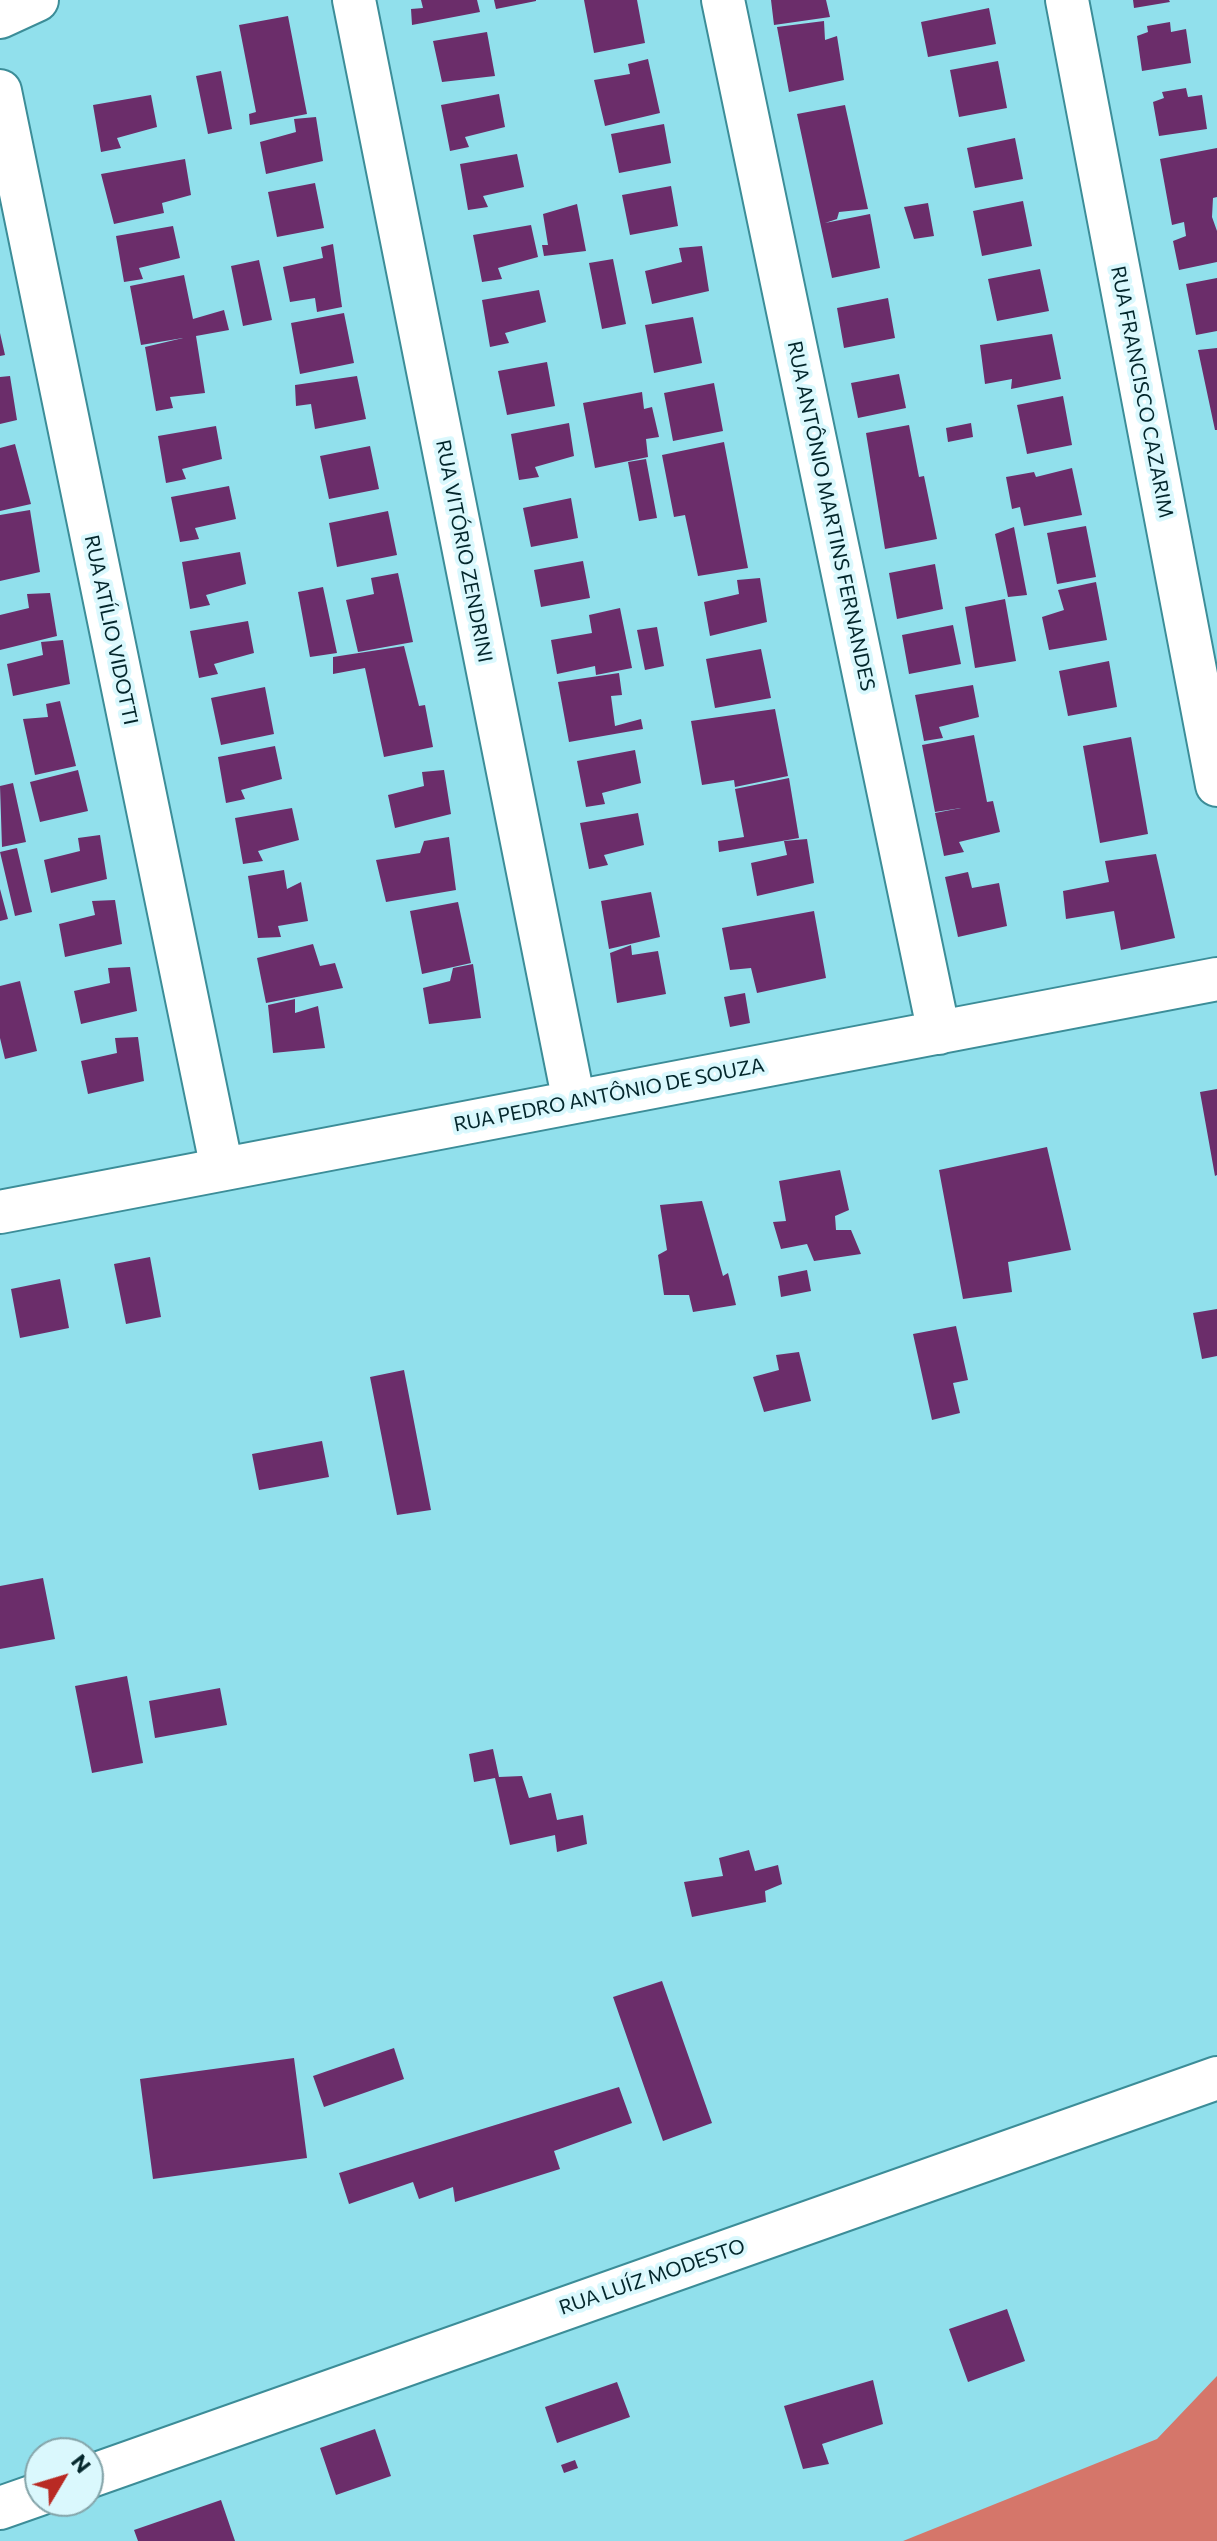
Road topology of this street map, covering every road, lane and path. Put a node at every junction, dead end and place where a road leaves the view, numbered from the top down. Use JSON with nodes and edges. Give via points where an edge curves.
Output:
{"nodes":[{"id":1,"x":37,"y":0,"type":"edge"},
{"id":2,"x":354,"y":0,"type":"edge"},
{"id":3,"x":723,"y":0,"type":"edge"},
{"id":4,"x":1067,"y":0,"type":"edge"},
{"id":5,"x":0,"y":17,"type":"edge"},
{"id":6,"x":0,"y":91,"type":"edge"},
{"id":7,"x":1217,"y":785,"type":"edge"},
{"id":8,"x":1217,"y":979,"type":"edge"},
{"id":9,"x":939,"y":1033,"type":"junction"},
{"id":10,"x":574,"y":1102,"type":"junction"},
{"id":11,"x":222,"y":1169,"type":"junction"},
{"id":12,"x":0,"y":1212,"type":"edge"},
{"id":13,"x":1217,"y":2078,"type":"edge"},
{"id":14,"x":104,"y":2471,"type":"edge"},
{"id":15,"x":24,"y":2500,"type":"edge"},
{"id":16,"x":0,"y":2508,"type":"edge"}],
"edges":[{"from":1,"to":5,"type":"street"},
{"from":2,"to":10,"type":"street","name":"RUA VITÓRIO ZENDRINI"},
{"from":3,"to":9,"type":"street","name":"RUA ANTÔNIO MARTINS FERNANDES"},
{"from":4,"to":7,"type":"street","name":"RUA FRANCISCO CAZARIM"},
{"from":6,"to":11,"type":"street","name":"RUA ATÍLIO VIDOTTI"},
{"from":8,"to":9,"type":"street","name":"RUA PEDRO ANTÔNIO DE SOUZA"},
{"from":9,"to":10,"type":"street","name":"RUA PEDRO ANTÔNIO DE SOUZA"},
{"from":10,"to":11,"type":"street","name":"RUA PEDRO ANTÔNIO DE SOUZA"},
{"from":11,"to":12,"type":"street","name":"RUA PEDRO ANTÔNIO DE SOUZA"},
{"from":13,"to":14,"type":"street","name":"RUA LUÍZ MODESTO"},
{"from":15,"to":16,"type":"street"}]}
